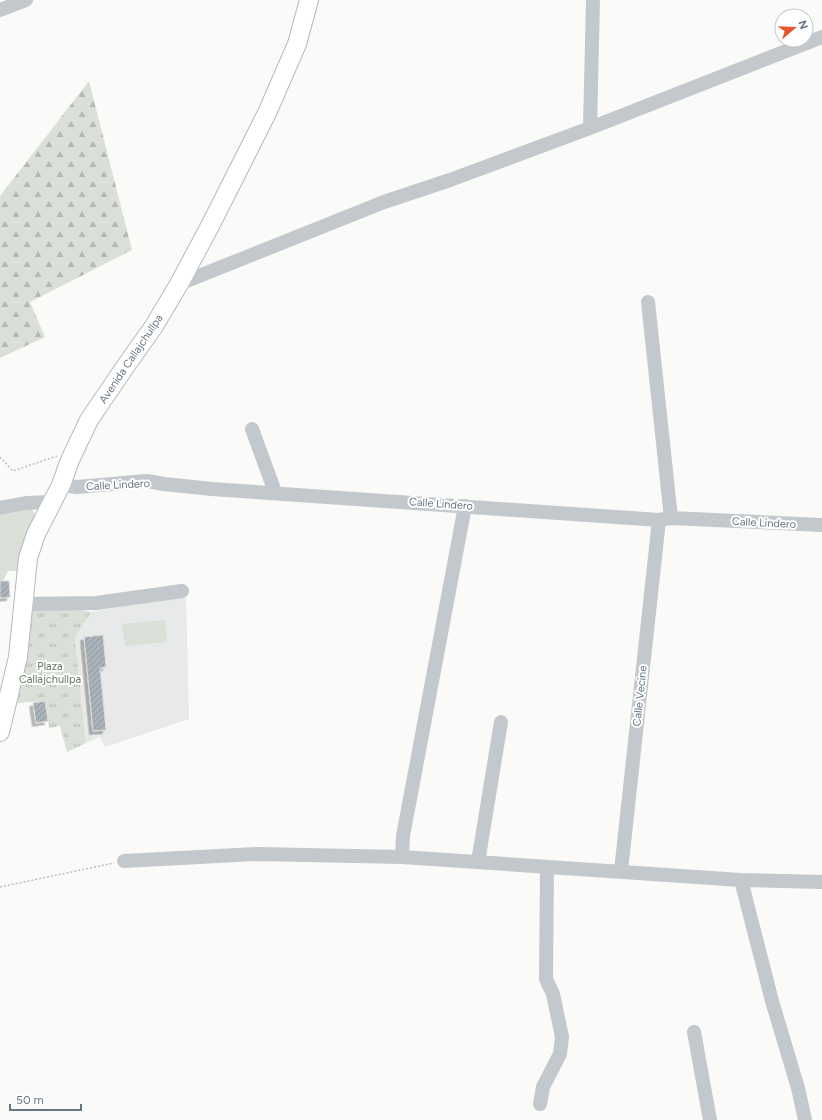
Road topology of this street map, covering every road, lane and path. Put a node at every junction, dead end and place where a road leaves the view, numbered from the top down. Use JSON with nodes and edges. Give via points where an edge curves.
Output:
{"nodes":[{"id":1,"x":26,"y":0,"type":"edge"},
{"id":2,"x":309,"y":0,"type":"edge"},
{"id":3,"x":593,"y":0,"type":"edge"},
{"id":4,"x":0,"y":10,"type":"edge"},
{"id":5,"x":822,"y":37,"type":"edge"},
{"id":6,"x":590,"y":128,"type":"junction"},
{"id":7,"x":179,"y":284,"type":"junction"},
{"id":8,"x":648,"y":302,"type":"dead end"},
{"id":9,"x":252,"y":429,"type":"dead end"},
{"id":10,"x":0,"y":457,"type":"edge"},
{"id":11,"x":70,"y":460,"type":"junction"},
{"id":12,"x":60,"y":485,"type":"junction"},
{"id":13,"x":275,"y":492,"type":"junction"},
{"id":14,"x":52,"y":502,"type":"junction"},
{"id":15,"x":465,"y":506,"type":"junction"},
{"id":16,"x":0,"y":508,"type":"edge"},
{"id":17,"x":665,"y":519,"type":"junction"},
{"id":18,"x":822,"y":526,"type":"edge"},
{"id":19,"x":182,"y":590,"type":"dead end"},
{"id":20,"x":23,"y":604,"type":"junction"},
{"id":21,"x":501,"y":722,"type":"dead end"},
{"id":22,"x":0,"y":732,"type":"edge"},
{"id":23,"x":402,"y":858,"type":"junction"},
{"id":24,"x":124,"y":861,"type":"joint"},
{"id":25,"x":478,"y":862,"type":"junction"},
{"id":26,"x":546,"y":867,"type":"junction"},
{"id":27,"x":620,"y":872,"type":"junction"},
{"id":28,"x":741,"y":880,"type":"junction"},
{"id":29,"x":822,"y":882,"type":"edge"},
{"id":30,"x":0,"y":887,"type":"edge"},
{"id":31,"x":694,"y":1032,"type":"dead end"},
{"id":32,"x":540,"y":1104,"type":"dead end"},
{"id":33,"x":710,"y":1120,"type":"edge"},
{"id":34,"x":805,"y":1120,"type":"edge"}],
"edges":[{"from":1,"to":4,"type":"street"},
{"from":2,"to":7,"type":"main road","name":"Avenida Callajchullpa","via":[[297,44],[267,113]]},
{"from":3,"to":6,"type":"street"},
{"from":5,"to":6,"type":"street"},
{"from":6,"to":7,"type":"street","via":[[384,202]]},
{"from":7,"to":11,"type":"main road","name":"Avenida Callajchullpa","via":[[154,326],[89,420]]},
{"from":8,"to":17,"type":"street","name":"Calle Vecine"},
{"from":9,"to":13,"type":"street"},
{"from":10,"to":11,"type":"path","via":[[13,471],[61,455]]},
{"from":11,"to":12,"type":"main road","name":"Avenida Callajchullpa"},
{"from":12,"to":13,"type":"street","name":"Calle Lindero","via":[[77,487],[147,481],[212,489]]},
{"from":12,"to":14,"type":"main road","name":"Avenida Callajchullpa"},
{"from":13,"to":15,"type":"street","name":"Calle Lindero"},
{"from":14,"to":16,"type":"street"},
{"from":14,"to":20,"type":"main road","name":"Avenida Callajchullpa","via":[[36,534],[28,558]]},
{"from":15,"to":17,"type":"street","name":"Calle Lindero"},
{"from":15,"to":23,"type":"street","via":[[403,836]]},
{"from":17,"to":18,"type":"street","name":"Calle Lindero"},
{"from":17,"to":27,"type":"street","name":"Calle Vecine"},
{"from":19,"to":20,"type":"street","via":[[96,603]]},
{"from":20,"to":22,"type":"main road","name":"Avenida Callajchullpa","via":[[18,657]]},
{"from":21,"to":25,"type":"street"},
{"from":23,"to":24,"type":"street","via":[[258,854]]},
{"from":23,"to":25,"type":"street"},
{"from":24,"to":30,"type":"path"},
{"from":25,"to":26,"type":"street"},
{"from":26,"to":27,"type":"street"},
{"from":26,"to":32,"type":"street","via":[[546,979],[553,994],[562,1037],[560,1054],[543,1087]]},
{"from":27,"to":28,"type":"street"},
{"from":28,"to":29,"type":"street"},
{"from":28,"to":34,"type":"street"},
{"from":31,"to":33,"type":"street"}]}
